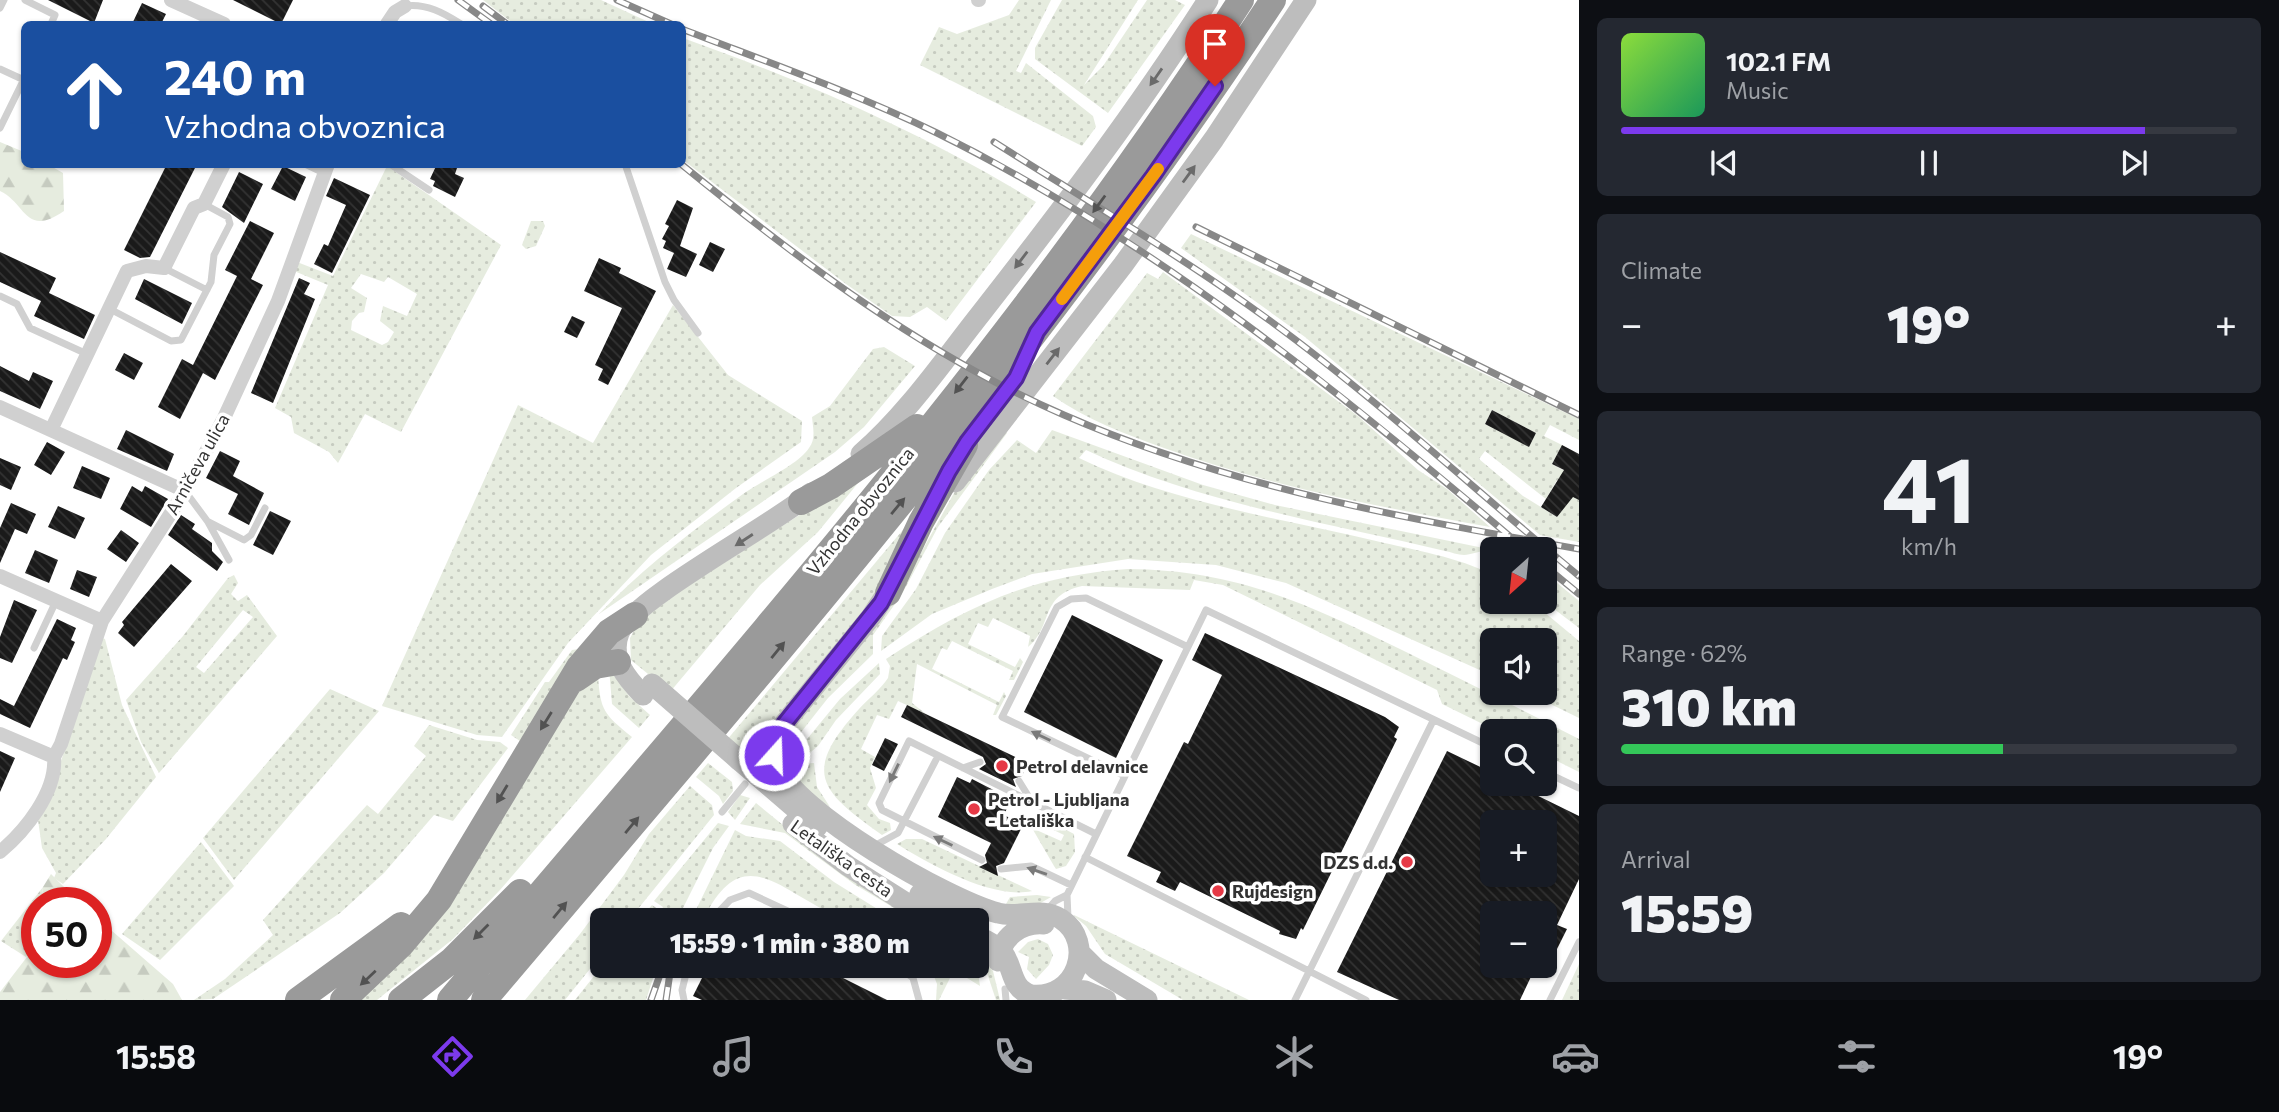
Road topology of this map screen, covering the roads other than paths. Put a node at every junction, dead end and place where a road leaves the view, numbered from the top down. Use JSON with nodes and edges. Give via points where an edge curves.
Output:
{"nodes":[{"id":1,"x":4,"y":0,"type":"edge"},
{"id":2,"x":25,"y":0,"type":"edge"},
{"id":3,"x":171,"y":0,"type":"edge"},
{"id":4,"x":1208,"y":0,"type":"edge"},
{"id":5,"x":1241,"y":0,"type":"edge"},
{"id":6,"x":1273,"y":0,"type":"edge"},
{"id":7,"x":1306,"y":0,"type":"edge"},
{"id":8,"x":405,"y":6,"type":"joint"},
{"id":9,"x":0,"y":8,"type":"edge"},
{"id":10,"x":52,"y":21,"type":"edge"},
{"id":11,"x":217,"y":21,"type":"edge"},
{"id":12,"x":389,"y":21,"type":"edge"},
{"id":13,"x":456,"y":21,"type":"edge"},
{"id":14,"x":0,"y":69,"type":"edge"},
{"id":15,"x":21,"y":79,"type":"edge"},
{"id":16,"x":21,"y":86,"type":"edge"},
{"id":17,"x":0,"y":128,"type":"edge"},
{"id":18,"x":222,"y":168,"type":"edge"},
{"id":19,"x":396,"y":168,"type":"edge"},
{"id":20,"x":626,"y":168,"type":"edge"},
{"id":21,"x":326,"y":169,"type":"edge"},
{"id":22,"x":429,"y":190,"type":"dead end"},
{"id":23,"x":204,"y":204,"type":"junction"},
{"id":24,"x":164,"y":268,"type":"junction"},
{"id":25,"x":207,"y":290,"type":"junction"},
{"id":26,"x":0,"y":296,"type":"edge"},
{"id":27,"x":108,"y":308,"type":"junction"},
{"id":28,"x":1037,"y":332,"type":"junction"},
{"id":29,"x":698,"y":333,"type":"dead end"},
{"id":30,"x":87,"y":354,"type":"junction"},
{"id":31,"x":0,"y":407,"type":"edge"},
{"id":32,"x":937,"y":416,"type":"junction"},
{"id":33,"x":51,"y":430,"type":"junction"},
{"id":34,"x":185,"y":491,"type":"junction"},
{"id":35,"x":801,"y":502,"type":"junction"},
{"id":36,"x":265,"y":508,"type":"dead end"},
{"id":37,"x":208,"y":522,"type":"junction"},
{"id":38,"x":229,"y":560,"type":"dead end"},
{"id":39,"x":0,"y":576,"type":"edge"},
{"id":40,"x":888,"y":593,"type":"junction"},
{"id":41,"x":56,"y":601,"type":"junction"},
{"id":42,"x":635,"y":615,"type":"junction"},
{"id":43,"x":102,"y":621,"type":"junction"},
{"id":44,"x":1188,"y":647,"type":"junction"},
{"id":45,"x":34,"y":648,"type":"dead end"},
{"id":46,"x":618,"y":662,"type":"junction"},
{"id":47,"x":571,"y":682,"type":"junction"},
{"id":48,"x":1433,"y":721,"type":"junction"},
{"id":49,"x":0,"y":734,"type":"edge"},
{"id":50,"x":1480,"y":742,"type":"edge"},
{"id":51,"x":938,"y":756,"type":"junction"},
{"id":52,"x":54,"y":757,"type":"junction"},
{"id":53,"x":980,"y":762,"type":"dead end"},
{"id":54,"x":963,"y":768,"type":"junction"},
{"id":55,"x":738,"y":771,"type":"junction"},
{"id":56,"x":1125,"y":776,"type":"junction"},
{"id":57,"x":1557,"y":778,"type":"edge"},
{"id":58,"x":1020,"y":781,"type":"dead end"},
{"id":59,"x":1579,"y":788,"type":"edge"},
{"id":60,"x":1032,"y":803,"type":"junction"},
{"id":61,"x":722,"y":812,"type":"dead end"},
{"id":62,"x":800,"y":813,"type":"junction"},
{"id":63,"x":904,"y":822,"type":"junction"},
{"id":64,"x":483,"y":827,"type":"junction"},
{"id":65,"x":1096,"y":834,"type":"junction"},
{"id":66,"x":862,"y":842,"type":"junction"},
{"id":67,"x":0,"y":852,"type":"edge"},
{"id":68,"x":569,"y":858,"type":"junction"},
{"id":69,"x":1085,"y":858,"type":"junction"},
{"id":70,"x":982,"y":860,"type":"dead end"},
{"id":71,"x":1001,"y":869,"type":"dead end"},
{"id":72,"x":1071,"y":885,"type":"junction"},
{"id":73,"x":1067,"y":895,"type":"junction"},
{"id":74,"x":722,"y":908,"type":"edge"},
{"id":75,"x":781,"y":908,"type":"edge"},
{"id":76,"x":920,"y":908,"type":"edge"},
{"id":77,"x":949,"y":908,"type":"edge"},
{"id":78,"x":1032,"y":922,"type":"junction"},
{"id":79,"x":1067,"y":923,"type":"junction"},
{"id":80,"x":989,"y":926,"type":"edge"},
{"id":81,"x":1579,"y":943,"type":"edge"},
{"id":82,"x":989,"y":949,"type":"edge"},
{"id":83,"x":989,"y":954,"type":"edge"},
{"id":84,"x":999,"y":959,"type":"junction"},
{"id":85,"x":1076,"y":960,"type":"junction"},
{"id":86,"x":1309,"y":972,"type":"junction"},
{"id":87,"x":685,"y":978,"type":"edge"},
{"id":88,"x":913,"y":978,"type":"edge"},
{"id":89,"x":1065,"y":989,"type":"junction"},
{"id":90,"x":1008,"y":996,"type":"edge"},
{"id":91,"x":1038,"y":998,"type":"edge"},
{"id":92,"x":298,"y":1000,"type":"edge"},
{"id":93,"x":343,"y":1000,"type":"edge"},
{"id":94,"x":401,"y":1000,"type":"edge"},
{"id":95,"x":450,"y":1000,"type":"edge"},
{"id":96,"x":484,"y":1000,"type":"edge"},
{"id":97,"x":684,"y":1000,"type":"edge"},
{"id":98,"x":919,"y":1000,"type":"edge"},
{"id":99,"x":1106,"y":1000,"type":"edge"},
{"id":100,"x":1136,"y":1000,"type":"edge"},
{"id":101,"x":1147,"y":1000,"type":"edge"},
{"id":102,"x":1295,"y":1000,"type":"edge"},
{"id":103,"x":1366,"y":1000,"type":"edge"},
{"id":104,"x":1550,"y":1000,"type":"edge"}],
"edges":[{"from":1,"to":9,"type":"lane"},
{"from":2,"to":10,"type":"lane","via":[[55,15]]},
{"from":3,"to":11,"type":"street"},
{"from":4,"to":35,"type":"main road","one_way":true,"via":[[1104,150],[912,400],[877,440]]},
{"from":5,"to":32,"type":"highway","name":"Vzhodna obvoznica","one_way":true,"via":[[1080,231]]},
{"from":6,"to":28,"type":"highway","name":"Vzhodna obvoznica","via":[[1153,176]]},
{"from":40,"to":7,"type":"main road","one_way":true,"via":[[959,477],[1131,254]]},
{"from":8,"to":12,"type":"street"},
{"from":8,"to":13,"type":"lane","via":[[438,11]]},
{"from":14,"to":15,"type":"lane"},
{"from":16,"to":17,"type":"lane"},
{"from":18,"to":23,"type":"street"},
{"from":19,"to":22,"type":"lane"},
{"from":20,"to":29,"type":"lane","via":[[665,282]]},
{"from":21,"to":34,"type":"street","name":"Arničeva ulica","via":[[267,326]]},
{"from":23,"to":24,"type":"street","via":[[194,208]]},
{"from":23,"to":25,"type":"lane","via":[[228,216],[230,224],[214,255]]},
{"from":24,"to":25,"type":"lane"},
{"from":24,"to":27,"type":"street","via":[[127,271]]},
{"from":25,"to":27,"type":"lane","via":[[185,336],[175,342]]},
{"from":26,"to":30,"type":"lane","via":[[17,304],[30,328]]},
{"from":27,"to":30,"type":"street"},
{"from":28,"to":40,"type":"highway","via":[[1016,378],[949,471]]},
{"from":96,"to":28,"type":"highway","name":"Vzhodna obvoznica","one_way":true,"via":[[902,501]]},
{"from":30,"to":33,"type":"street"},
{"from":31,"to":33,"type":"street"},
{"from":32,"to":35,"type":"highway"},
{"from":32,"to":68,"type":"highway","name":"Vzhodna obvoznica"},
{"from":33,"to":34,"type":"street"},
{"from":34,"to":37,"type":"lane"},
{"from":34,"to":43,"type":"street","name":"Arničeva ulica"},
{"from":35,"to":42,"type":"main road","one_way":true},
{"from":36,"to":37,"type":"lane","via":[[244,540]]},
{"from":37,"to":38,"type":"lane"},
{"from":39,"to":41,"type":"street"},
{"from":40,"to":66,"type":"main road","via":[[784,724],[773,751],[787,782]]},
{"from":41,"to":43,"type":"street"},
{"from":41,"to":45,"type":"lane"},
{"from":42,"to":46,"type":"main road","via":[[619,634]]},
{"from":42,"to":47,"type":"highway","via":[[609,632]]},
{"from":43,"to":52,"type":"street","name":"Arničeva ulica"},
{"from":44,"to":48,"type":"lane","via":[[1206,610]]},
{"from":44,"to":56,"type":"lane"},
{"from":56,"to":44,"type":"lane","one_way":true,"via":[[1002,717],[1057,607],[1070,599],[1086,598]]},
{"from":46,"to":47,"type":"highway","via":[[592,667]]},
{"from":46,"to":55,"type":"main road","name":"Letališka cesta"},
{"from":47,"to":64,"type":"highway","one_way":true},
{"from":48,"to":50,"type":"lane"},
{"from":48,"to":86,"type":"lane"},
{"from":49,"to":52,"type":"street"},
{"from":51,"to":54,"type":"lane"},
{"from":51,"to":63,"type":"lane"},
{"from":51,"to":63,"type":"lane","one_way":true,"via":[[909,741],[879,803],[882,810]]},
{"from":52,"to":67,"type":"street","name":"Arničeva ulica","via":[[33,820]]},
{"from":53,"to":54,"type":"lane"},
{"from":54,"to":60,"type":"lane"},
{"from":55,"to":61,"type":"lane"},
{"from":55,"to":62,"type":"main road","name":"Letališka cesta"},
{"from":55,"to":76,"type":"main road","name":"Letališka cesta","via":[[829,853]]},
{"from":56,"to":65,"type":"lane"},
{"from":57,"to":59,"type":"lane"},
{"from":58,"to":60,"type":"lane"},
{"from":60,"to":65,"type":"lane"},
{"from":62,"to":66,"type":"main road"},
{"from":62,"to":77,"type":"main road","name":"Letališka cesta","via":[[889,876]]},
{"from":63,"to":66,"type":"lane","via":[[898,834]]},
{"from":70,"to":63,"type":"lane","one_way":true},
{"from":64,"to":92,"type":"highway","via":[[416,912]]},
{"from":64,"to":93,"type":"highway","one_way":true,"via":[[420,924]]},
{"from":65,"to":69,"type":"lane"},
{"from":66,"to":78,"type":"main road","name":"Letališka cesta","via":[[942,890]]},
{"from":68,"to":94,"type":"highway","one_way":true,"via":[[531,879],[475,938]]},
{"from":68,"to":95,"type":"highway","name":"Vzhodna obvoznica"},
{"from":69,"to":72,"type":"lane"},
{"from":69,"to":86,"type":"lane"},
{"from":72,"to":71,"type":"lane","one_way":true,"via":[[1031,866]]},
{"from":72,"to":73,"type":"lane"},
{"from":73,"to":78,"type":"lane"},
{"from":73,"to":79,"type":"lane","name":"Letališka cesta"},
{"from":74,"to":75,"type":"lane","via":[[749,893]]},
{"from":78,"to":79,"type":"main road","name":"Letališka cesta"},
{"from":78,"to":80,"type":"main road","name":"Letališka cesta","via":[[1004,930]]},
{"from":78,"to":84,"type":"main road"},
{"from":78,"to":85,"type":"main road","name":"Letališka cesta","via":[[1063,936]]},
{"from":79,"to":85,"type":"main road","name":"Letališka cesta","via":[[1078,940]]},
{"from":81,"to":104,"type":"lane"},
{"from":82,"to":84,"type":"main road"},
{"from":83,"to":84,"type":"main road"},
{"from":84,"to":90,"type":"main road"},
{"from":84,"to":91,"type":"main road","via":[[1015,983]]},
{"from":85,"to":89,"type":"main road"},
{"from":85,"to":91,"type":"main road"},
{"from":85,"to":100,"type":"main road"},
{"from":85,"to":101,"type":"main road","name":"Letališka cesta"},
{"from":86,"to":102,"type":"lane"},
{"from":86,"to":103,"type":"lane"},
{"from":87,"to":97,"type":"lane"},
{"from":88,"to":98,"type":"lane"},
{"from":89,"to":91,"type":"main road"},
{"from":89,"to":99,"type":"main road"}]}
